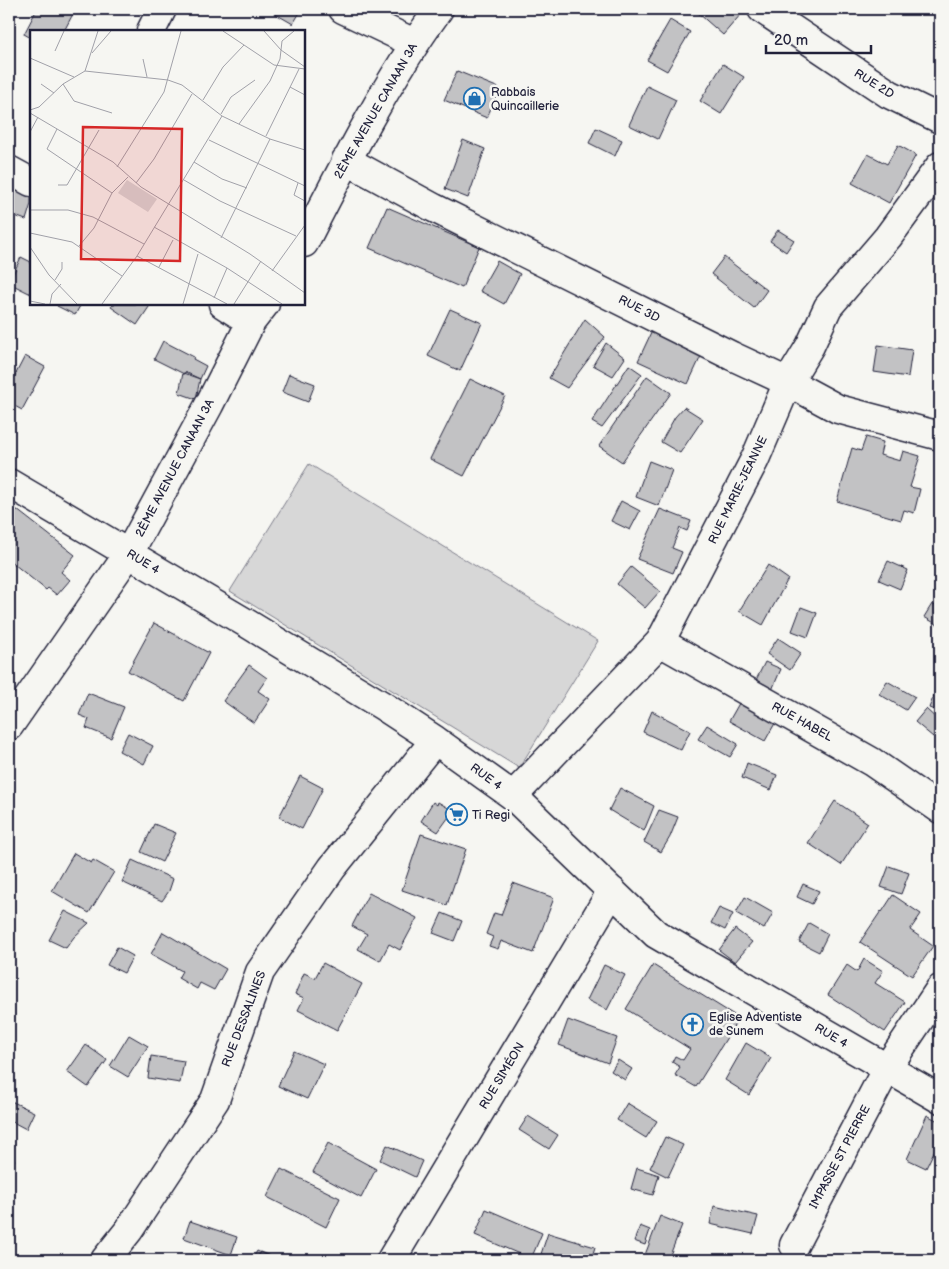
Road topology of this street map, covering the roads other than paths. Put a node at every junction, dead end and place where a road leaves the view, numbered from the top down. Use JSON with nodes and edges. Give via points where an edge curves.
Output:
{"nodes":[{"id":1,"x":162,"y":9,"type":"edge"},
{"id":2,"x":343,"y":9,"type":"edge"},
{"id":3,"x":439,"y":9,"type":"edge"},
{"id":4,"x":762,"y":9,"type":"edge"},
{"id":5,"x":152,"y":30,"type":"edge"},
{"id":6,"x":414,"y":43,"type":"junction"},
{"id":7,"x":940,"y":119,"type":"edge"},
{"id":8,"x":346,"y":160,"type":"junction"},
{"id":9,"x":940,"y":166,"type":"edge"},
{"id":10,"x":9,"y":170,"type":"edge"},
{"id":11,"x":30,"y":181,"type":"edge"},
{"id":12,"x":305,"y":241,"type":"edge"},
{"id":13,"x":227,"y":305,"type":"edge"},
{"id":14,"x":258,"y":313,"type":"edge"},
{"id":15,"x":788,"y":382,"type":"junction"},
{"id":16,"x":940,"y":436,"type":"edge"},
{"id":17,"x":9,"y":483,"type":"edge"},
{"id":18,"x":129,"y":553,"type":"junction"},
{"id":19,"x":660,"y":642,"type":"junction"},
{"id":20,"x":9,"y":726,"type":"edge"},
{"id":21,"x":435,"y":740,"type":"junction"},
{"id":22,"x":513,"y":796,"type":"junction"},
{"id":23,"x":940,"y":809,"type":"edge"},
{"id":24,"x":612,"y":891,"type":"junction"},
{"id":25,"x":940,"y":990,"type":"edge"},
{"id":26,"x":887,"y":1068,"type":"junction"},
{"id":27,"x":940,"y":1099,"type":"edge"},
{"id":28,"x":794,"y":1245,"type":"dead end"},
{"id":29,"x":106,"y":1260,"type":"edge"},
{"id":30,"x":391,"y":1260,"type":"edge"}],
"edges":[{"from":1,"to":5,"type":"street"},
{"from":2,"to":6,"type":"street"},
{"from":3,"to":6,"type":"street","name":"2ÈME AVENUE CANAAN 3A"},
{"from":4,"to":7,"type":"street","name":"RUE 2D","via":[[888,94]]},
{"from":6,"to":8,"type":"street","name":"2ÈME AVENUE CANAAN 3A"},
{"from":8,"to":12,"type":"street","name":"2ÈME AVENUE CANAAN 3A"},
{"from":8,"to":15,"type":"street","name":"RUE 3D","via":[[434,208]]},
{"from":9,"to":15,"type":"street","name":"RUE MARIE-JEANNE","via":[[888,237],[828,307]]},
{"from":10,"to":11,"type":"street"},
{"from":13,"to":14,"type":"street"},
{"from":14,"to":18,"type":"street","name":"2ÈME AVENUE CANAAN 3A"},
{"from":15,"to":16,"type":"street","name":"RUE 3D","via":[[838,409]]},
{"from":15,"to":19,"type":"street","name":"RUE MARIE-JEANNE","via":[[755,459]]},
{"from":17,"to":18,"type":"street","name":"RUE 4"},
{"from":18,"to":20,"type":"street","name":"2ÈME AVENUE CANAAN 3A"},
{"from":18,"to":21,"type":"street","name":"RUE 4"},
{"from":19,"to":22,"type":"street","name":"RUE MARIE-JEANNE"},
{"from":19,"to":23,"type":"street","name":"RUE HABEL","via":[[872,762]]},
{"from":21,"to":22,"type":"street","name":"RUE 4"},
{"from":21,"to":29,"type":"street","name":"RUE DESSALINES","via":[[332,868],[260,972],[215,1100]]},
{"from":22,"to":24,"type":"street","name":"RUE 4"},
{"from":24,"to":26,"type":"street","name":"RUE 4","via":[[656,934]]},
{"from":24,"to":30,"type":"street","name":"RUE SIMÉON"},
{"from":25,"to":26,"type":"street","name":"IMPASSE ST PIERRE"},
{"from":26,"to":27,"type":"street","name":"RUE 4"},
{"from":26,"to":28,"type":"street","name":"IMPASSE ST PIERRE"}]}
